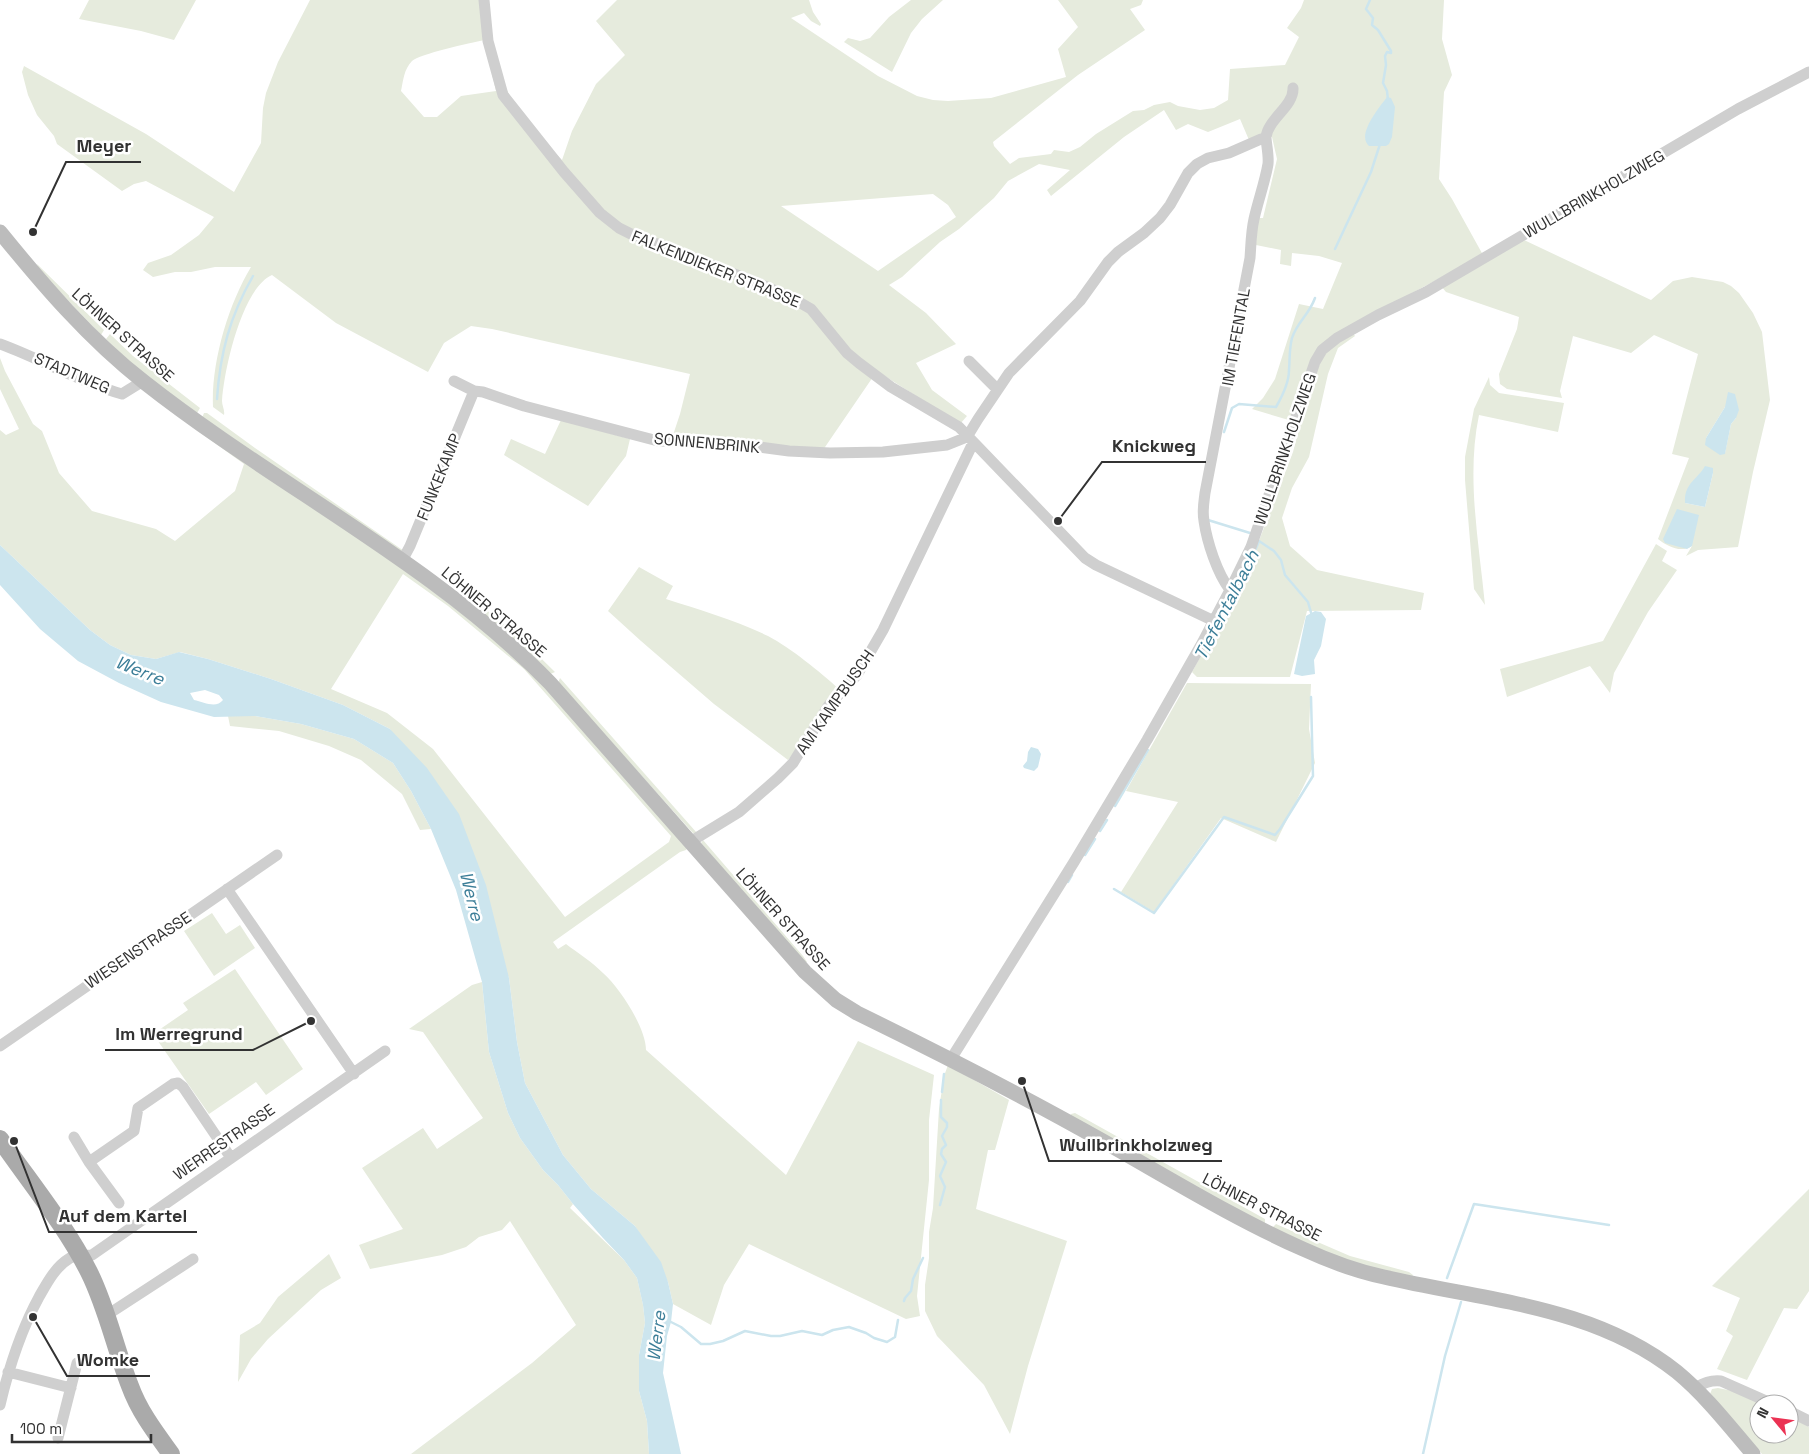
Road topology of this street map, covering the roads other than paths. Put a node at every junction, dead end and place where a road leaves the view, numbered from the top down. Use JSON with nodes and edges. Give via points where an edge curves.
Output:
{"nodes":[{"id":1,"x":484,"y":0,"type":"edge"},
{"id":2,"x":1809,"y":72,"type":"edge"},
{"id":3,"x":1293,"y":88,"type":"dead end"},
{"id":4,"x":1266,"y":139,"type":"junction"},
{"id":5,"x":0,"y":232,"type":"edge"},
{"id":6,"x":0,"y":344,"type":"edge"},
{"id":7,"x":969,"y":360,"type":"dead end"},
{"id":8,"x":143,"y":381,"type":"junction"},
{"id":9,"x":454,"y":381,"type":"dead end"},
{"id":10,"x":997,"y":389,"type":"junction"},
{"id":11,"x":474,"y":391,"type":"junction"},
{"id":12,"x":970,"y":440,"type":"junction"},
{"id":13,"x":402,"y":561,"type":"junction"},
{"id":14,"x":1230,"y":590,"type":"junction"},
{"id":15,"x":1214,"y":621,"type":"junction"},
{"id":16,"x":690,"y":842,"type":"junction"},
{"id":17,"x":277,"y":855,"type":"dead end"},
{"id":18,"x":228,"y":889,"type":"junction"},
{"id":19,"x":0,"y":1046,"type":"edge"},
{"id":20,"x":385,"y":1051,"type":"dead end"},
{"id":21,"x":951,"y":1059,"type":"junction"},
{"id":22,"x":354,"y":1074,"type":"junction"},
{"id":23,"x":74,"y":1137,"type":"dead end"},
{"id":24,"x":0,"y":1139,"type":"edge"},
{"id":25,"x":231,"y":1158,"type":"junction"},
{"id":26,"x":89,"y":1162,"type":"junction"},
{"id":27,"x":118,"y":1203,"type":"dead end"},
{"id":28,"x":80,"y":1256,"type":"junction"},
{"id":29,"x":193,"y":1259,"type":"dead end"},
{"id":30,"x":107,"y":1315,"type":"junction"},
{"id":31,"x":77,"y":1363,"type":"dead end"},
{"id":32,"x":5,"y":1377,"type":"edge"},
{"id":33,"x":71,"y":1388,"type":"junction"},
{"id":34,"x":1695,"y":1388,"type":"junction"},
{"id":35,"x":1750,"y":1394,"type":"edge"},
{"id":36,"x":0,"y":1405,"type":"edge"},
{"id":37,"x":58,"y":1438,"type":"dead end"},
{"id":38,"x":171,"y":1454,"type":"edge"},
{"id":39,"x":1753,"y":1454,"type":"edge"}],
"edges":[{"from":1,"to":12,"type":"street","name":"FALKENDIEKER STRASSE","via":[[488,41],[503,95],[600,213],[631,234],[802,303],[859,363],[905,396],[958,427]]},
{"from":2,"to":14,"type":"street","name":"WULLBRINKHOLZWEG","via":[[1738,109],[1426,292],[1337,338],[1322,350],[1315,362],[1251,547]]},
{"from":3,"to":4,"type":"street","via":[[1294,93],[1272,124]]},
{"from":4,"to":10,"type":"street","name":"AM KAMPBUSCH","via":[[1197,164],[1160,218],[1108,262],[1080,301],[1020,360]]},
{"from":4,"to":14,"type":"street","name":"IM TIEFENTAL","via":[[1268,164],[1253,222],[1250,258],[1203,510],[1208,538],[1223,581]]},
{"from":5,"to":8,"type":"main road","name":"LÖHNER STRASSE","via":[[58,301]]},
{"from":6,"to":8,"type":"street","name":"STADTWEG","via":[[99,388],[122,394]]},
{"from":7,"to":10,"type":"street"},
{"from":8,"to":13,"type":"main road","name":"LÖHNER STRASSE","via":[[194,420]]},
{"from":9,"to":11,"type":"street","name":"SONNENBRINK"},
{"from":10,"to":12,"type":"street","name":"AM KAMPBUSCH"},
{"from":11,"to":12,"type":"street","name":"SONNENBRINK","via":[[658,441],[728,443],[830,453],[884,452]]},
{"from":11,"to":13,"type":"street","name":"FUNKEKAMP"},
{"from":12,"to":15,"type":"street","name":"FALKENDIEKER STRASSE","via":[[1085,558]]},
{"from":12,"to":16,"type":"street","name":"AM KAMPBUSCH","via":[[887,622],[857,675],[829,705],[793,763],[778,778],[739,812]]},
{"from":13,"to":16,"type":"main road","name":"LÖHNER STRASSE","via":[[460,603],[532,665]]},
{"from":14,"to":15,"type":"street","name":"WULLBRINKHOLZWEG"},
{"from":15,"to":21,"type":"street","name":"WULLBRINKHOLZWEG","via":[[1079,854]]},
{"from":16,"to":21,"type":"main road","name":"LÖHNER STRASSE","via":[[825,991],[857,1012]]},
{"from":17,"to":18,"type":"street","name":"WIESENSTRASSE"},
{"from":18,"to":19,"type":"street","name":"WIESENSTRASSE"},
{"from":18,"to":22,"type":"street"},
{"from":20,"to":22,"type":"street","name":"WERRESTRASSE"},
{"from":21,"to":34,"type":"main road","name":"LÖHNER STRASSE","via":[[1239,1218],[1301,1248],[1384,1277],[1526,1304],[1583,1321],[1655,1357]]},
{"from":22,"to":25,"type":"street","name":"WERRESTRASSE"},
{"from":23,"to":26,"type":"street"},
{"from":24,"to":28,"type":"main road"},
{"from":25,"to":26,"type":"street","via":[[178,1083],[138,1108],[134,1131]]},
{"from":25,"to":28,"type":"street","name":"WERRESTRASSE","via":[[92,1255]]},
{"from":26,"to":27,"type":"street"},
{"from":28,"to":30,"type":"main road"},
{"from":28,"to":32,"type":"street","name":"WERRESTRASSE","via":[[65,1261],[49,1279],[23,1328]]},
{"from":29,"to":30,"type":"street"},
{"from":30,"to":38,"type":"main road","via":[[136,1400]]},
{"from":31,"to":33,"type":"street"},
{"from":32,"to":33,"type":"street"},
{"from":32,"to":36,"type":"street","name":"WERRESTRASSE"},
{"from":33,"to":37,"type":"street"},
{"from":34,"to":35,"type":"street","via":[[1706,1381],[1720,1381]]},
{"from":34,"to":39,"type":"main road"}]}
